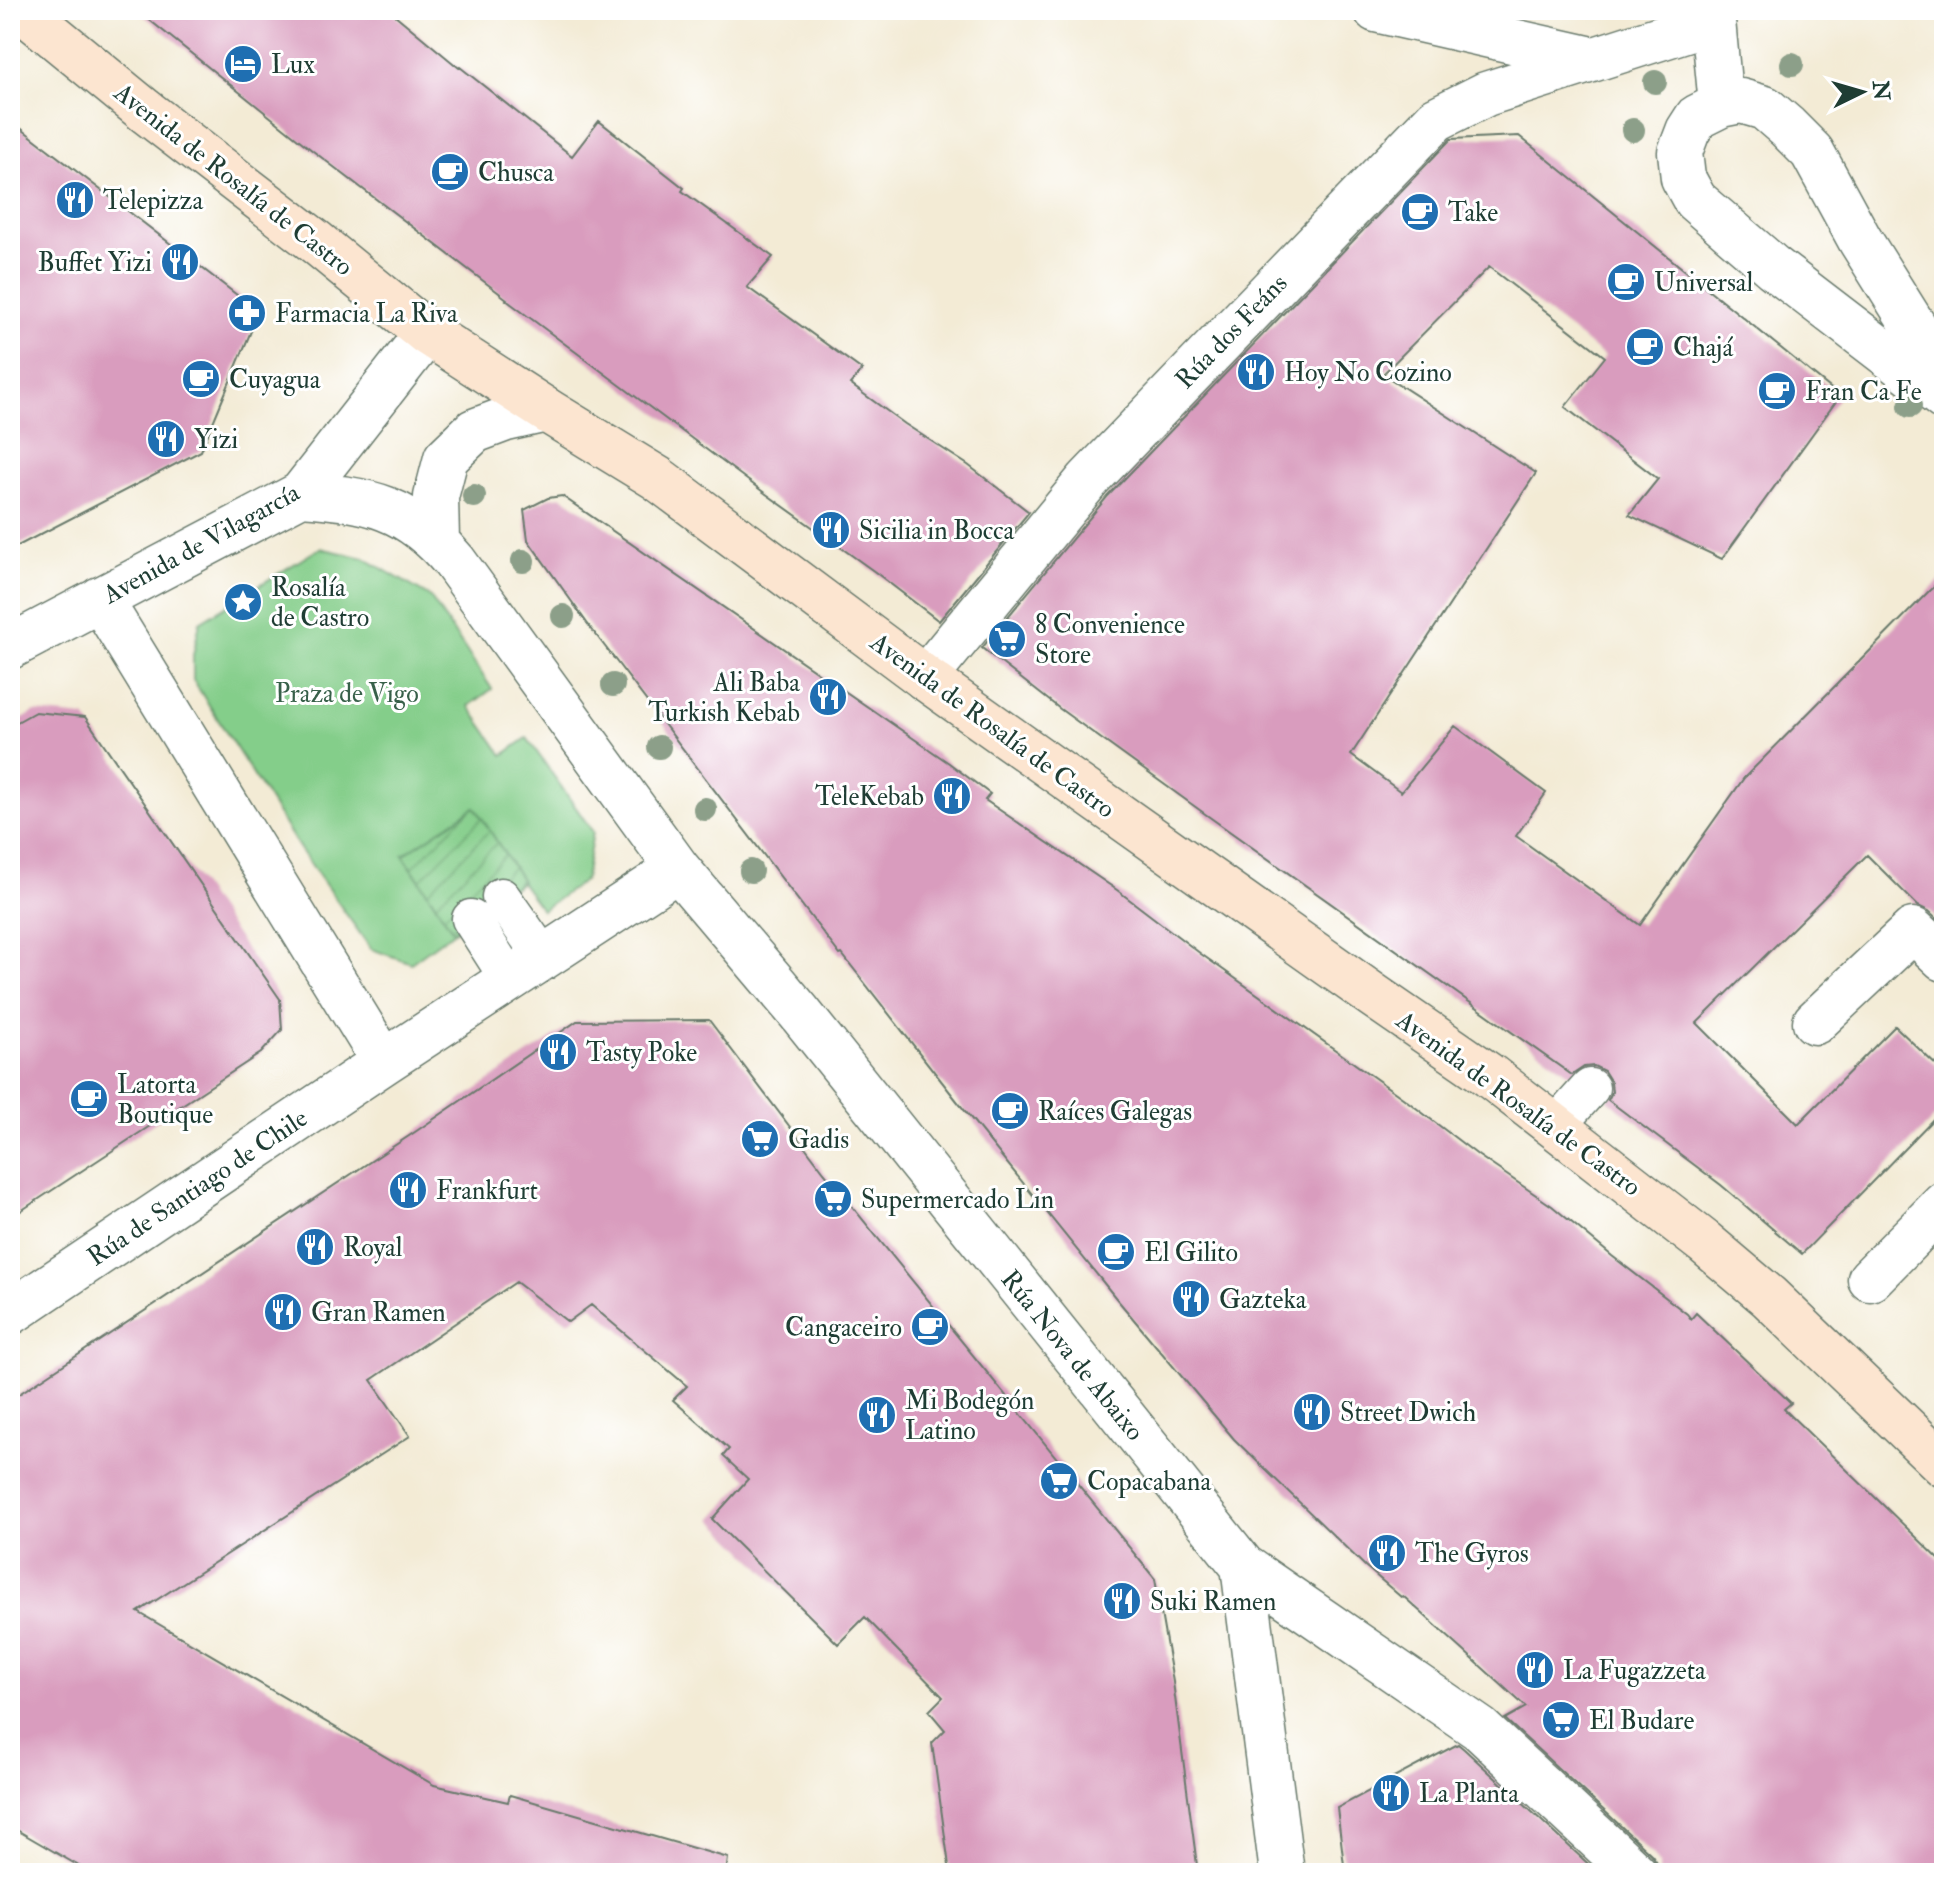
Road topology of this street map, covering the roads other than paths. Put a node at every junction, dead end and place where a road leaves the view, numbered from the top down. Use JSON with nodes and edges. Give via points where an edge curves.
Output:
{"nodes":[{"id":1,"x":22,"y":10,"type":"edge"},
{"id":2,"x":1376,"y":10,"type":"edge"},
{"id":3,"x":1712,"y":15,"type":"edge"},
{"id":4,"x":1592,"y":59,"type":"junction"},
{"id":5,"x":1721,"y":105,"type":"junction"},
{"id":6,"x":427,"y":333,"type":"junction"},
{"id":7,"x":1944,"y":374,"type":"edge"},
{"id":8,"x":1944,"y":398,"type":"edge"},
{"id":9,"x":546,"y":410,"type":"junction"},
{"id":10,"x":301,"y":494,"type":"junction"},
{"id":11,"x":437,"y":540,"type":"junction"},
{"id":12,"x":100,"y":599,"type":"junction"},
{"id":13,"x":10,"y":647,"type":"edge"},
{"id":14,"x":925,"y":678,"type":"junction"},
{"id":15,"x":678,"y":869,"type":"junction"},
{"id":16,"x":501,"y":897,"type":"dead end"},
{"id":17,"x":471,"y":919,"type":"dead end"},
{"id":18,"x":1944,"y":959,"type":"edge"},
{"id":19,"x":527,"y":969,"type":"junction"},
{"id":20,"x":1815,"y":1022,"type":"dead end"},
{"id":21,"x":384,"y":1062,"type":"junction"},
{"id":22,"x":1590,"y":1088,"type":"dead end"},
{"id":23,"x":1556,"y":1126,"type":"junction"},
{"id":24,"x":1944,"y":1204,"type":"edge"},
{"id":25,"x":1870,"y":1279,"type":"dead end"},
{"id":26,"x":10,"y":1313,"type":"edge"},
{"id":27,"x":1944,"y":1465,"type":"edge"},
{"id":28,"x":1243,"y":1566,"type":"junction"},
{"id":29,"x":1282,"y":1873,"type":"edge"},
{"id":30,"x":1635,"y":1873,"type":"edge"}],
"edges":[{"from":1,"to":6,"type":"street","name":"Avenida de Rosalía de Castro"},
{"from":2,"to":4,"type":"street"},
{"from":3,"to":4,"type":"street","name":"Rúa dos Feáns"},
{"from":3,"to":5,"type":"street","name":"Rúa dos Feáns"},
{"from":4,"to":14,"type":"street","name":"Rúa dos Feáns","via":[[1486,94],[1436,119],[1088,480]]},
{"from":5,"to":7,"type":"street","via":[[1741,101],[1765,108],[1812,152]]},
{"from":5,"to":8,"type":"street","via":[[1697,117],[1680,152],[1683,178],[1695,200]]},
{"from":6,"to":9,"type":"street","name":"Avenida de Rosalía de Castro"},
{"from":6,"to":10,"type":"street","name":"Avenida de Vilagarcía"},
{"from":9,"to":11,"type":"street","via":[[474,431],[446,458],[436,497]]},
{"from":9,"to":14,"type":"street","name":"Avenida de Rosalía de Castro","via":[[657,478]]},
{"from":10,"to":11,"type":"street","via":[[376,504],[412,520]]},
{"from":10,"to":12,"type":"street","name":"Avenida de Vilagarcía"},
{"from":11,"to":15,"type":"street"},
{"from":12,"to":13,"type":"street","name":"Avenida de Vilagarcía"},
{"from":12,"to":21,"type":"street"},
{"from":14,"to":23,"type":"street","name":"Avenida de Rosalía de Castro"},
{"from":15,"to":19,"type":"street"},
{"from":15,"to":28,"type":"street","name":"Rúa Nova de Abaixo","via":[[817,1034]]},
{"from":16,"to":19,"type":"lane"},
{"from":17,"to":19,"type":"lane"},
{"from":18,"to":20,"type":"street","via":[[1913,930]]},
{"from":19,"to":21,"type":"street"},
{"from":21,"to":26,"type":"street","name":"Rúa de Santiago de Chile"},
{"from":22,"to":23,"type":"lane"},
{"from":23,"to":27,"type":"street","name":"Avenida de Rosalía de Castro","via":[[1769,1297]]},
{"from":24,"to":25,"type":"street"},
{"from":28,"to":29,"type":"street"},
{"from":28,"to":30,"type":"street","name":"Rúa Nova de Abaixo","via":[[1480,1729]]}]}
